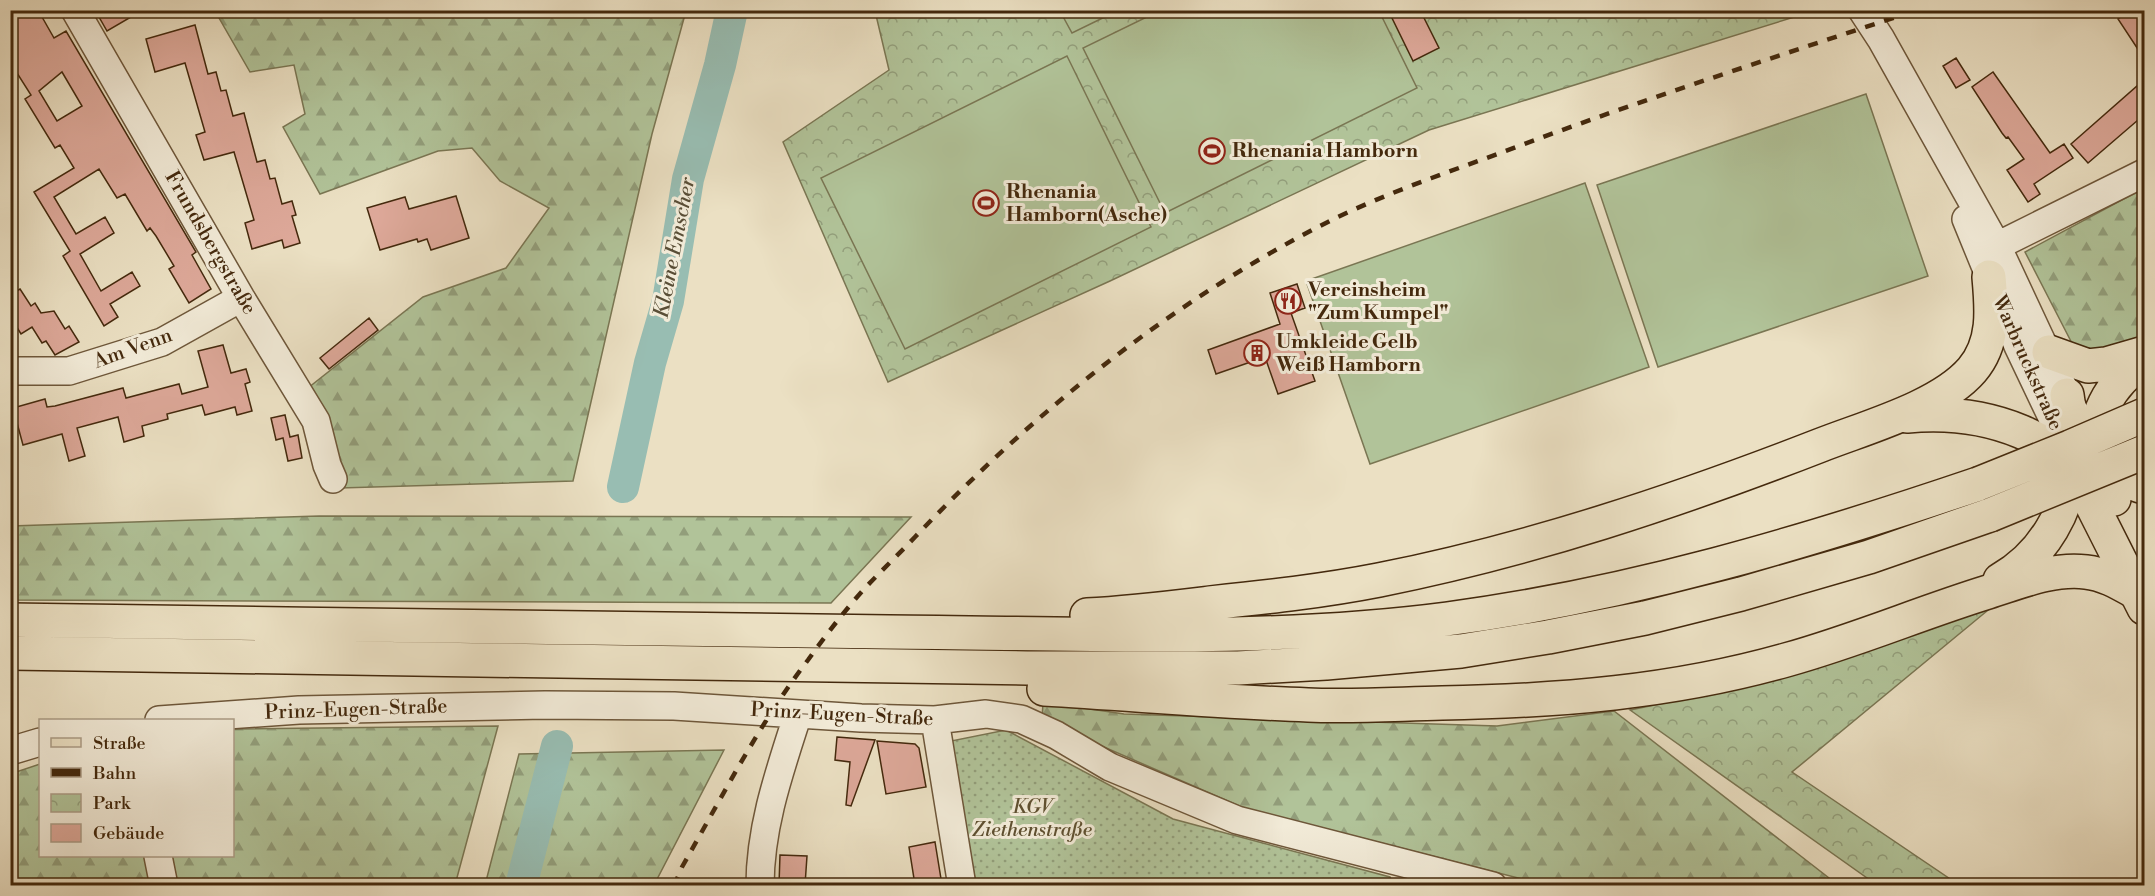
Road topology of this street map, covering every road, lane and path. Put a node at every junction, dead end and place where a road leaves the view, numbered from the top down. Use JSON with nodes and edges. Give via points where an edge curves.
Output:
{"nodes":[{"id":1,"x":75,"y":10,"type":"edge"},
{"id":2,"x":1862,"y":10,"type":"edge"},
{"id":3,"x":1923,"y":112,"type":"junction"},
{"id":4,"x":2145,"y":172,"type":"edge"},
{"id":5,"x":1997,"y":246,"type":"junction"},
{"id":6,"x":1989,"y":277,"type":"junction"},
{"id":7,"x":242,"y":298,"type":"junction"},
{"id":8,"x":2049,"y":352,"type":"junction"},
{"id":9,"x":2145,"y":353,"type":"edge"},
{"id":10,"x":2145,"y":361,"type":"edge"},
{"id":11,"x":16,"y":371,"type":"dead end"},
{"id":12,"x":2057,"y":402,"type":"junction"},
{"id":13,"x":2145,"y":415,"type":"edge"},
{"id":14,"x":1891,"y":418,"type":"junction"},
{"id":15,"x":2145,"y":452,"type":"edge"},
{"id":16,"x":2082,"y":456,"type":"junction"},
{"id":17,"x":333,"y":479,"type":"dead end"},
{"id":18,"x":2145,"y":486,"type":"edge"},
{"id":19,"x":2103,"y":503,"type":"junction"},
{"id":20,"x":2145,"y":562,"type":"edge"},
{"id":21,"x":1967,"y":598,"type":"junction"},
{"id":22,"x":2141,"y":601,"type":"edge"},
{"id":23,"x":10,"y":620,"type":"edge"},
{"id":24,"x":897,"y":632,"type":"junction"},
{"id":25,"x":10,"y":653,"type":"edge"},
{"id":26,"x":873,"y":666,"type":"junction"},
{"id":27,"x":798,"y":714,"type":"junction"},
{"id":28,"x":173,"y":719,"type":"edge"},
{"id":29,"x":935,"y":720,"type":"junction"},
{"id":30,"x":39,"y":742,"type":"edge"},
{"id":31,"x":10,"y":751,"type":"edge"},
{"id":32,"x":158,"y":857,"type":"edge"},
{"id":33,"x":1426,"y":878,"type":"edge"},
{"id":34,"x":164,"y":885,"type":"edge"},
{"id":35,"x":760,"y":885,"type":"edge"},
{"id":36,"x":962,"y":885,"type":"edge"},
{"id":37,"x":1493,"y":885,"type":"edge"}],
"edges":[{"from":1,"to":7,"type":"street","name":"Frundsbergstraße"},
{"from":2,"to":3,"type":"street","name":"Warbruckstraße"},
{"from":3,"to":5,"type":"street","name":"Warbruckstraße"},
{"from":3,"to":6,"type":"street","name":"Warbruckstraße"},
{"from":4,"to":5,"type":"street"},
{"from":5,"to":8,"type":"street","name":"Warbruckstraße"},
{"from":6,"to":12,"type":"street","name":"Warbruckstraße"},
{"from":6,"to":14,"type":"main road","via":[[1990,333],[1973,369],[1955,387]]},
{"from":7,"to":11,"type":"street","name":"Am Venn","via":[[162,342],[69,371]]},
{"from":7,"to":17,"type":"street","name":"Frundsbergstraße","via":[[316,421]]},
{"from":8,"to":9,"type":"main road","via":[[2088,366]]},
{"from":8,"to":12,"type":"street","name":"Warbruckstraße"},
{"from":10,"to":16,"type":"main road","via":[[2122,378],[2104,402]]},
{"from":12,"to":16,"type":"main road"},
{"from":13,"to":24,"type":"main road","bridge":true,"via":[[1978,484],[1857,525],[1639,584],[1501,611],[1404,623],[1236,634]]},
{"from":14,"to":16,"type":"main road","via":[[1929,414],[1987,420]]},
{"from":14,"to":24,"type":"main road","via":[[1663,503],[1515,548],[1429,569],[1332,588],[1119,614],[1026,618]]},
{"from":15,"to":26,"type":"main road","bridge":true,"via":[[1990,515],[1869,557],[1645,618],[1548,637],[1461,651],[1238,668]]},
{"from":16,"to":18,"type":"main road"},
{"from":16,"to":19,"type":"main road"},
{"from":16,"to":21,"type":"main road","via":[[2060,516],[2046,540],[2031,558],[2007,576]]},
{"from":19,"to":20,"type":"main road"},
{"from":19,"to":22,"type":"main road"},
{"from":21,"to":22,"type":"main road","via":[[2043,574],[2088,572],[2103,575]]},
{"from":21,"to":26,"type":"main road","via":[[1786,661],[1637,691],[1541,700],[1310,705],[1026,688]]},
{"from":23,"to":24,"type":"main road"},
{"from":25,"to":26,"type":"main road"},
{"from":27,"to":28,"type":"street","name":"Prinz-Eugen-Straße","via":[[674,706],[545,705],[300,710]]},
{"from":27,"to":29,"type":"street","name":"Prinz-Eugen-Straße"},
{"from":27,"to":35,"type":"street","via":[[773,794]]},
{"from":29,"to":33,"type":"street","name":"Prinz-Eugen-Straße","via":[[986,714],[1022,719],[1110,767],[1237,820]]},
{"from":29,"to":36,"type":"street"},
{"from":30,"to":31,"type":"street"},
{"from":32,"to":34,"type":"street"},
{"from":33,"to":37,"type":"street","name":"Prinz-Eugen-Straße"}]}
